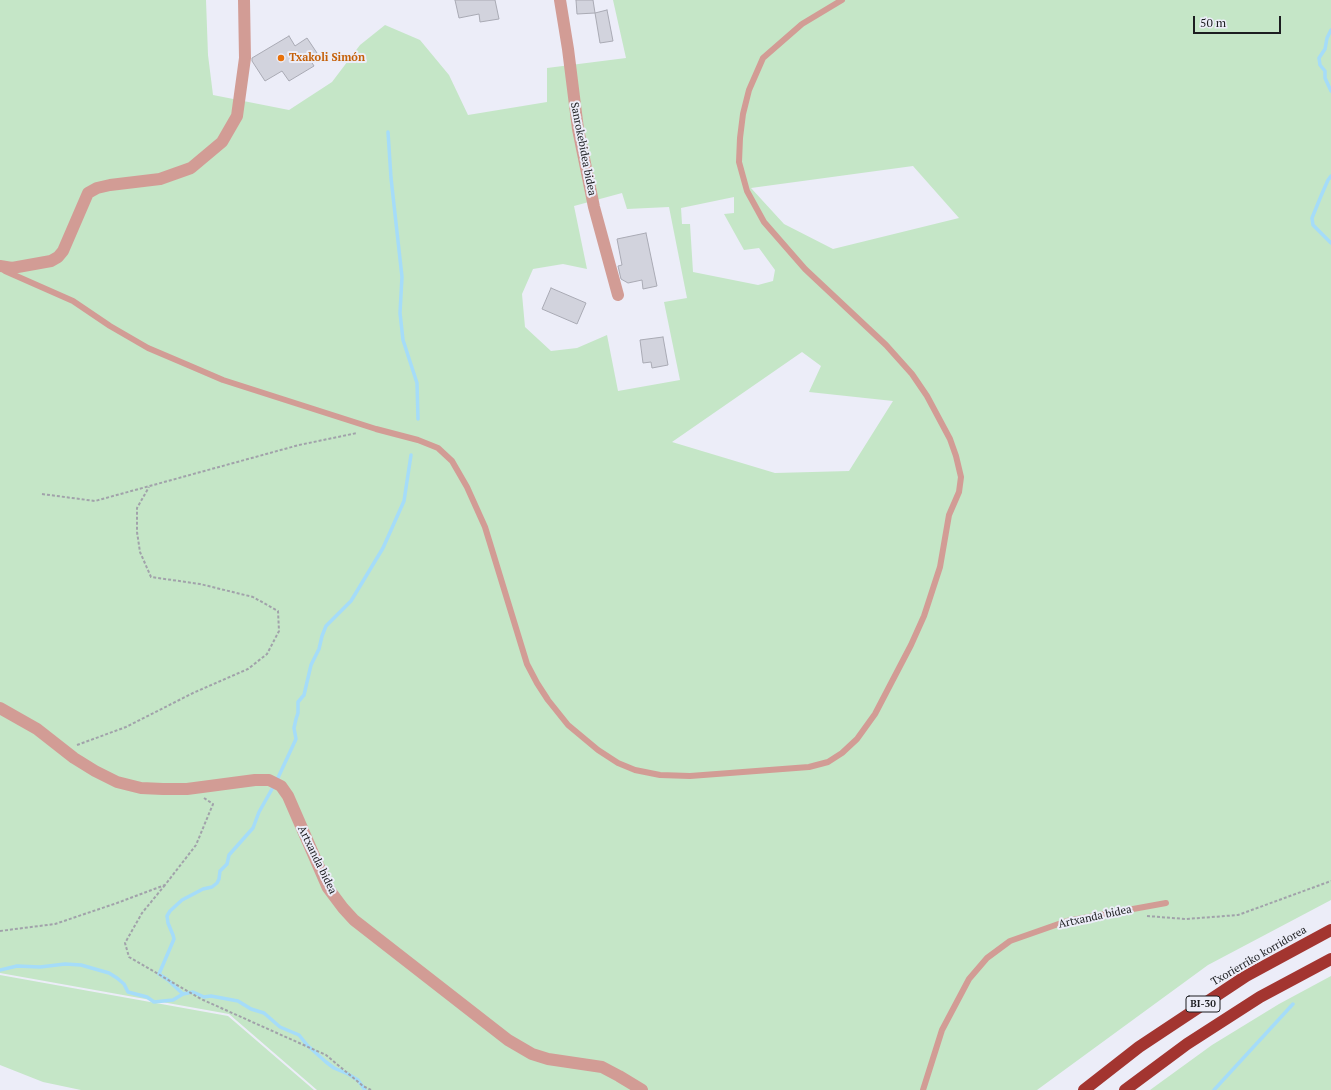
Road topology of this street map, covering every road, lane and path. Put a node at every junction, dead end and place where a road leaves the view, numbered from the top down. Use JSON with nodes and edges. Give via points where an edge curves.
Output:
{"nodes":[{"id":1,"x":244,"y":0,"type":"edge"},
{"id":2,"x":560,"y":0,"type":"edge"},
{"id":3,"x":842,"y":0,"type":"edge"},
{"id":4,"x":0,"y":267,"type":"edge"},
{"id":5,"x":618,"y":295,"type":"dead end"},
{"id":6,"x":376,"y":429,"type":"junction"},
{"id":7,"x":149,"y":486,"type":"junction"},
{"id":8,"x":42,"y":494,"type":"dead end"},
{"id":9,"x":0,"y":708,"type":"edge"},
{"id":10,"x":63,"y":750,"type":"junction"},
{"id":11,"x":188,"y":789,"type":"junction"},
{"id":12,"x":1331,"y":881,"type":"edge"},
{"id":13,"x":165,"y":885,"type":"junction"},
{"id":14,"x":1166,"y":904,"type":"dead end"},
{"id":15,"x":1141,"y":916,"type":"dead end"},
{"id":16,"x":1331,"y":930,"type":"edge"},
{"id":17,"x":0,"y":931,"type":"edge"},
{"id":18,"x":1331,"y":959,"type":"edge"},
{"id":19,"x":372,"y":1090,"type":"edge"},
{"id":20,"x":642,"y":1090,"type":"edge"},
{"id":21,"x":923,"y":1090,"type":"edge"},
{"id":22,"x":1084,"y":1090,"type":"edge"},
{"id":23,"x":1125,"y":1090,"type":"edge"}],
"edges":[{"from":1,"to":4,"type":"street","via":[[245,58],[237,116],[222,142],[191,168],[160,179],[110,185],[88,193],[58,257],[50,261],[12,268]]},
{"from":2,"to":5,"type":"street","name":"Sanrokebidea bidea","via":[[578,129],[594,207]]},
{"from":3,"to":6,"type":"lane","via":[[802,24],[763,58],[749,90],[743,114],[739,162],[747,191],[764,222],[805,269],[886,345],[912,374],[950,439],[960,477],[959,492],[949,515],[940,567],[924,616],[875,714],[857,739],[842,753],[828,762],[809,767],[690,776],[660,775],[635,770],[598,750],[568,725],[548,700],[527,664],[485,527],[452,461],[438,448]]},
{"from":4,"to":6,"type":"lane","via":[[73,301],[148,348],[223,380]]},
{"from":6,"to":7,"type":"path","via":[[299,445]]},
{"from":7,"to":8,"type":"path","via":[[95,501]]},
{"from":7,"to":10,"type":"path","via":[[137,508],[137,532],[140,552],[151,577],[200,584],[253,597],[278,611],[278,631],[267,654],[248,669],[126,727]]},
{"from":9,"to":10,"type":"street","name":"Artxanda bidea","via":[[37,729]]},
{"from":10,"to":11,"type":"street","name":"Artxanda bidea","via":[[94,771],[117,782],[141,788]]},
{"from":11,"to":13,"type":"path","via":[[213,804],[196,845]]},
{"from":11,"to":20,"type":"street","name":"Artxanda bidea","via":[[255,780],[269,780],[281,786],[288,796],[328,888],[354,920],[508,1040],[532,1054],[548,1059],[602,1067]]},
{"from":12,"to":15,"type":"path","via":[[1238,915],[1186,920]]},
{"from":13,"to":17,"type":"path","via":[[55,924]]},
{"from":13,"to":19,"type":"path","via":[[142,913],[125,944],[129,957],[201,999],[326,1055],[363,1086]]},
{"from":14,"to":21,"type":"lane","name":"Artxanda bidea","via":[[1066,921],[1010,941],[987,958],[969,979],[942,1030]]},
{"from":16,"to":22,"type":"highway","name":"Txorierriko korridorea","number":"BI-30","via":[[1246,976],[1139,1047]]},
{"from":18,"to":23,"type":"highway","number":"BI-30","via":[[1260,997],[1187,1044]]}]}
